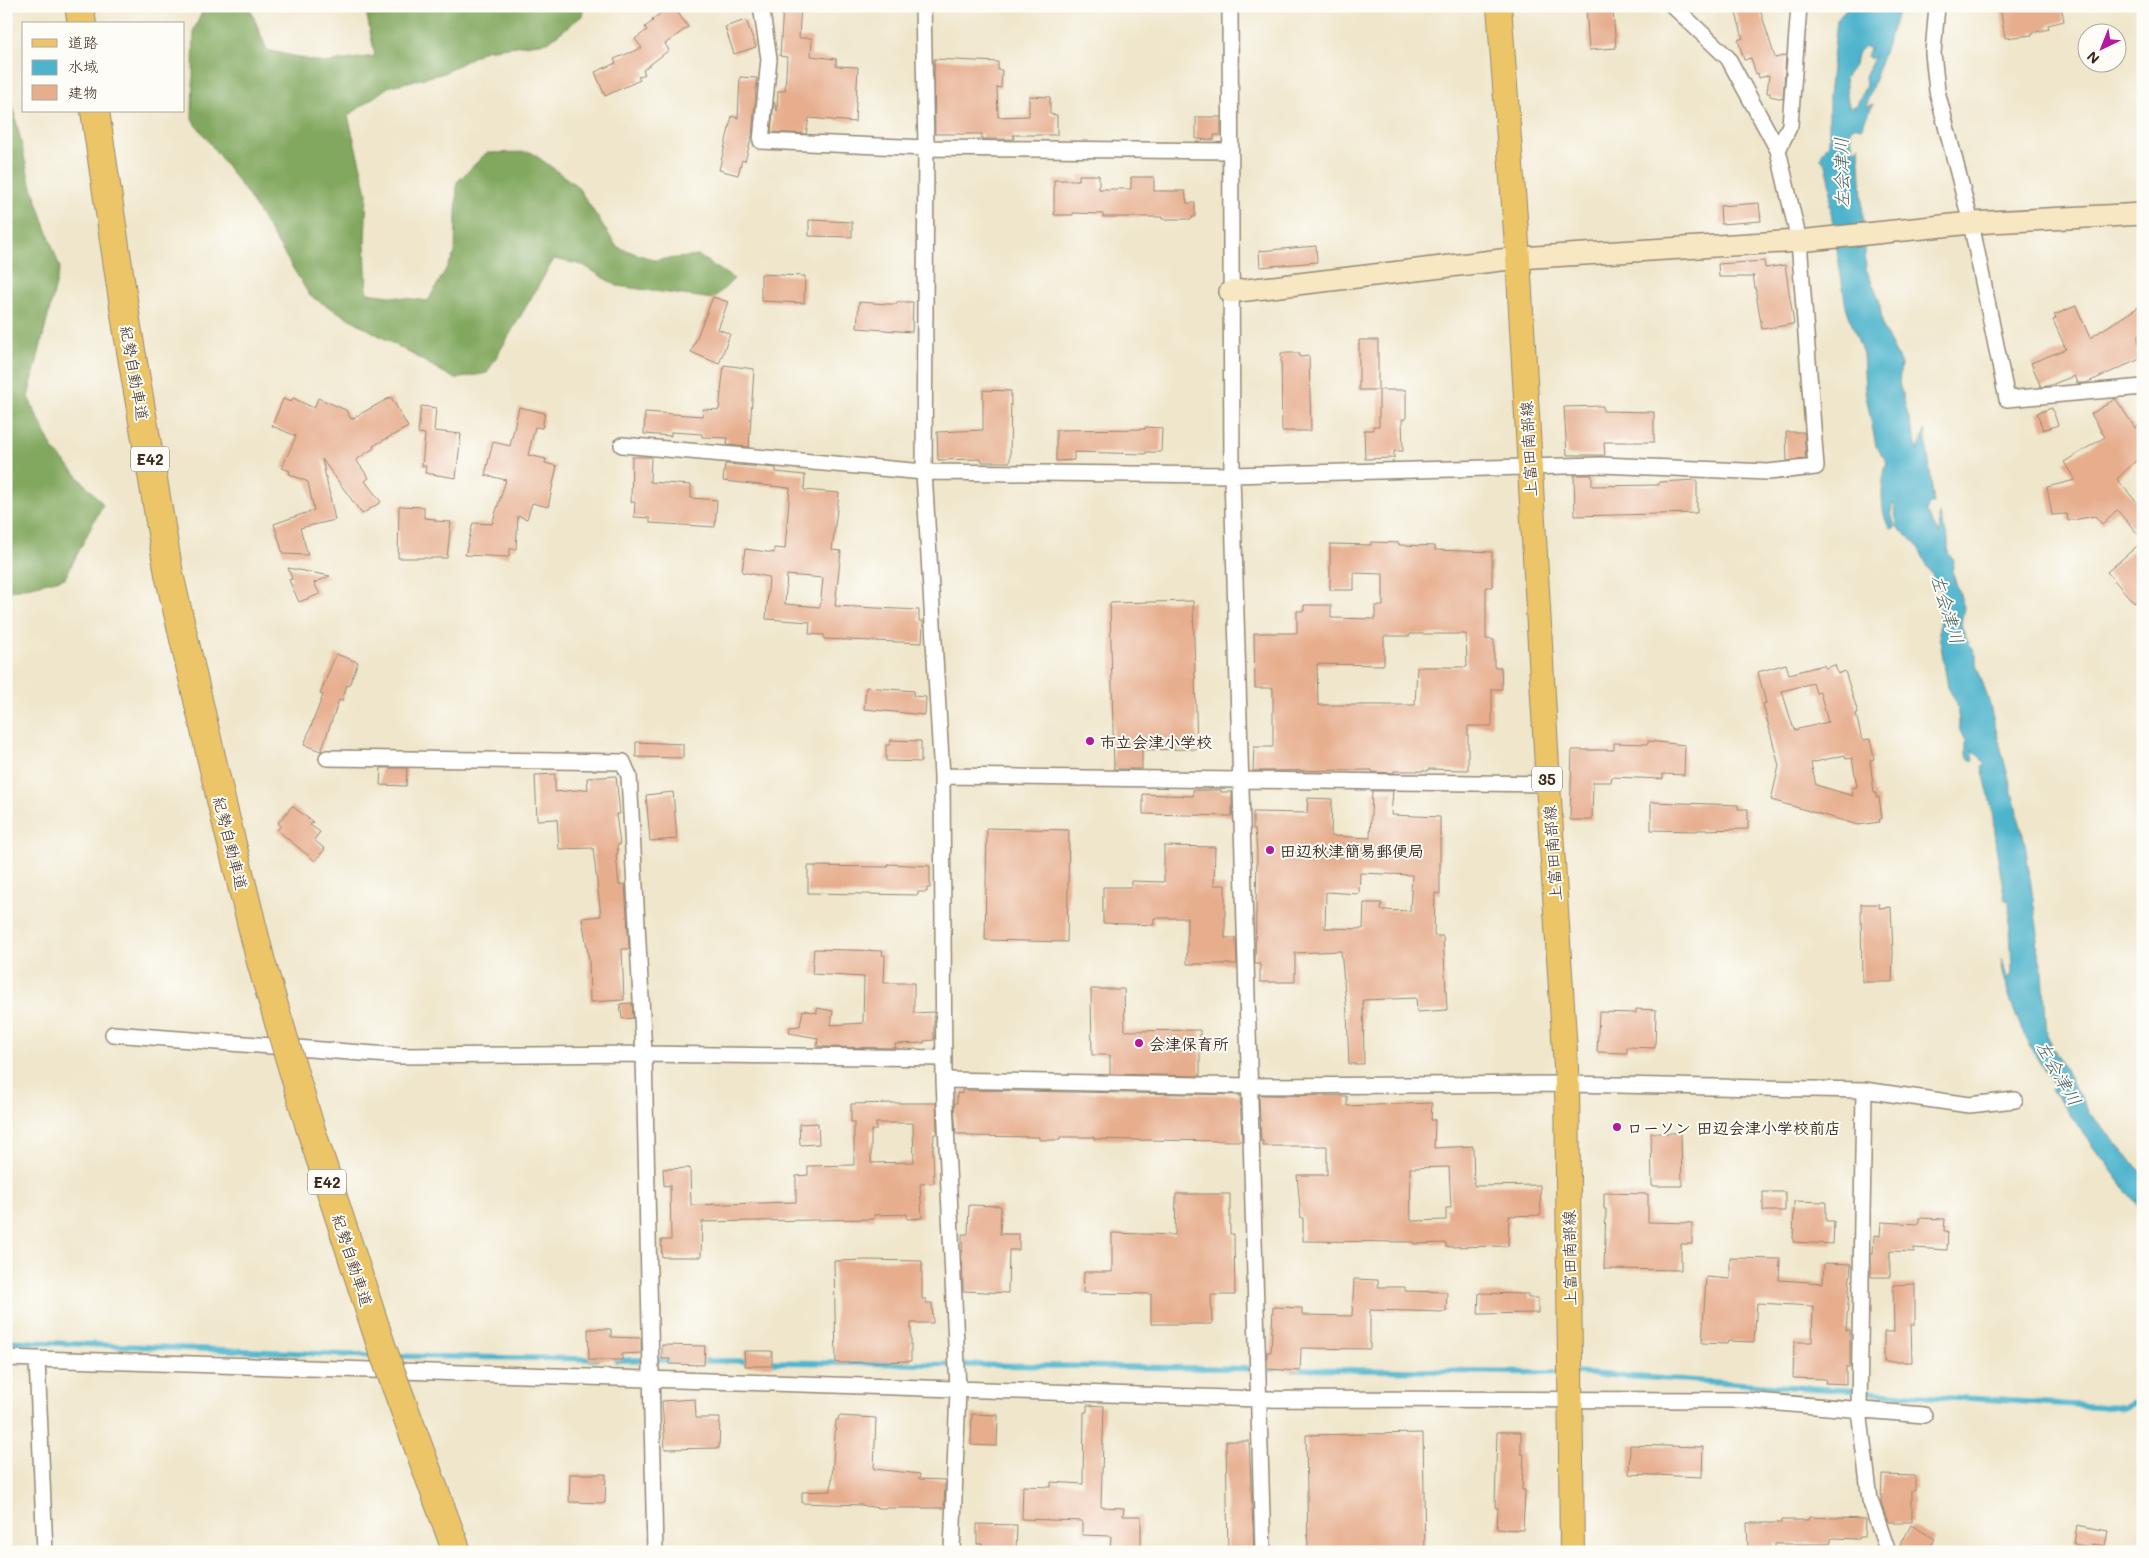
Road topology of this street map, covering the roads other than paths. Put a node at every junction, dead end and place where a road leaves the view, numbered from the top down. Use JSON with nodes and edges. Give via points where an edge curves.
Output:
{"nodes":[{"id":1,"x":79,"y":6,"type":"edge"},
{"id":2,"x":761,"y":6,"type":"edge"},
{"id":3,"x":923,"y":6,"type":"edge"},
{"id":4,"x":1230,"y":6,"type":"edge"},
{"id":5,"x":1499,"y":6,"type":"edge"},
{"id":6,"x":1672,"y":6,"type":"edge"},
{"id":7,"x":1800,"y":6,"type":"edge"},
{"id":8,"x":1937,"y":6,"type":"edge"},
{"id":9,"x":82,"y":22,"type":"edge"},
{"id":10,"x":95,"y":112,"type":"edge"},
{"id":11,"x":926,"y":148,"type":"junction"},
{"id":12,"x":1778,"y":150,"type":"junction"},
{"id":13,"x":1230,"y":152,"type":"junction"},
{"id":14,"x":2143,"y":214,"type":"edge"},
{"id":15,"x":1971,"y":223,"type":"junction"},
{"id":16,"x":1799,"y":241,"type":"junction"},
{"id":17,"x":1518,"y":258,"type":"junction"},
{"id":18,"x":1230,"y":292,"type":"junction"},
{"id":19,"x":2143,"y":387,"type":"edge"},
{"id":20,"x":622,"y":445,"type":"dead end"},
{"id":21,"x":1529,"y":466,"type":"junction"},
{"id":22,"x":924,"y":472,"type":"junction"},
{"id":23,"x":1232,"y":475,"type":"junction"},
{"id":24,"x":328,"y":758,"type":"dead end"},
{"id":25,"x":942,"y":776,"type":"junction"},
{"id":26,"x":1242,"y":779,"type":"junction"},
{"id":27,"x":1548,"y":784,"type":"junction"},
{"id":28,"x":113,"y":1034,"type":"dead end"},
{"id":29,"x":644,"y":1054,"type":"junction"},
{"id":30,"x":944,"y":1058,"type":"junction"},
{"id":31,"x":944,"y":1080,"type":"junction"},
{"id":32,"x":1567,"y":1084,"type":"junction"},
{"id":33,"x":1249,"y":1086,"type":"junction"},
{"id":34,"x":1864,"y":1090,"type":"junction"},
{"id":35,"x":2015,"y":1100,"type":"dead end"},
{"id":36,"x":6,"y":1358,"type":"edge"},
{"id":37,"x":37,"y":1359,"type":"junction"},
{"id":38,"x":651,"y":1379,"type":"junction"},
{"id":39,"x":958,"y":1389,"type":"junction"},
{"id":40,"x":1259,"y":1398,"type":"junction"},
{"id":41,"x":1570,"y":1399,"type":"junction"},
{"id":42,"x":1859,"y":1410,"type":"junction"},
{"id":43,"x":1924,"y":1415,"type":"dead end"},
{"id":44,"x":45,"y":1552,"type":"edge"},
{"id":45,"x":457,"y":1552,"type":"edge"},
{"id":46,"x":655,"y":1552,"type":"edge"},
{"id":47,"x":952,"y":1552,"type":"edge"},
{"id":48,"x":1263,"y":1552,"type":"edge"},
{"id":49,"x":1572,"y":1552,"type":"edge"},
{"id":50,"x":1888,"y":1552,"type":"edge"}],
"edges":[{"from":1,"to":9,"type":"highway"},
{"from":2,"to":11,"type":"street","via":[[769,60],[761,141]]},
{"from":3,"to":11,"type":"street"},
{"from":4,"to":13,"type":"street"},
{"from":5,"to":17,"type":"main road","name":"上富田南部線","number":"35"},
{"from":6,"to":12,"type":"street","via":[[1728,58]]},
{"from":7,"to":12,"type":"street","via":[[1790,125]]},
{"from":8,"to":15,"type":"street","via":[[1936,91]]},
{"from":10,"to":45,"type":"highway","name":"紀勢自動車道","number":"E42","bridge":true,"via":[[169,574],[261,962],[310,1128],[382,1348]]},
{"from":11,"to":13,"type":"street"},
{"from":11,"to":22,"type":"street"},
{"from":12,"to":16,"type":"street"},
{"from":13,"to":18,"type":"street"},
{"from":14,"to":15,"type":"street"},
{"from":15,"to":16,"type":"street"},
{"from":15,"to":19,"type":"street","via":[[2007,399]]},
{"from":16,"to":17,"type":"street"},
{"from":16,"to":21,"type":"street","via":[[1816,467],[1768,472],[1601,465]]},
{"from":17,"to":18,"type":"street"},
{"from":17,"to":21,"type":"main road","name":"上富田南部線","number":"35"},
{"from":18,"to":23,"type":"street"},
{"from":20,"to":22,"type":"street"},
{"from":21,"to":23,"type":"street"},
{"from":21,"to":27,"type":"main road","name":"上富田南部線","number":"35"},
{"from":22,"to":23,"type":"street"},
{"from":22,"to":25,"type":"street"},
{"from":23,"to":26,"type":"street"},
{"from":24,"to":29,"type":"street","via":[[623,762],[629,776]]},
{"from":25,"to":26,"type":"street"},
{"from":25,"to":30,"type":"street"},
{"from":26,"to":27,"type":"street"},
{"from":26,"to":33,"type":"street"},
{"from":27,"to":32,"type":"main road","name":"上富田南部線","number":"35"},
{"from":28,"to":29,"type":"street","via":[[401,1056]]},
{"from":29,"to":30,"type":"street"},
{"from":29,"to":38,"type":"street"},
{"from":30,"to":31,"type":"street"},
{"from":31,"to":33,"type":"street"},
{"from":31,"to":39,"type":"street"},
{"from":32,"to":33,"type":"street"},
{"from":32,"to":34,"type":"street"},
{"from":32,"to":41,"type":"main road","name":"上富田南部線","number":"35"},
{"from":33,"to":40,"type":"street"},
{"from":34,"to":35,"type":"street","via":[[1969,1105]]},
{"from":34,"to":42,"type":"street"},
{"from":36,"to":37,"type":"street"},
{"from":37,"to":38,"type":"street"},
{"from":37,"to":44,"type":"street"},
{"from":38,"to":39,"type":"street"},
{"from":38,"to":46,"type":"street"},
{"from":39,"to":40,"type":"street"},
{"from":39,"to":47,"type":"street"},
{"from":40,"to":41,"type":"street"},
{"from":40,"to":48,"type":"street"},
{"from":41,"to":42,"type":"street","via":[[1744,1400]]},
{"from":41,"to":49,"type":"main road","name":"上富田南部線","number":"35"},
{"from":42,"to":43,"type":"street"},
{"from":42,"to":50,"type":"street","via":[[1870,1500]]}]}
